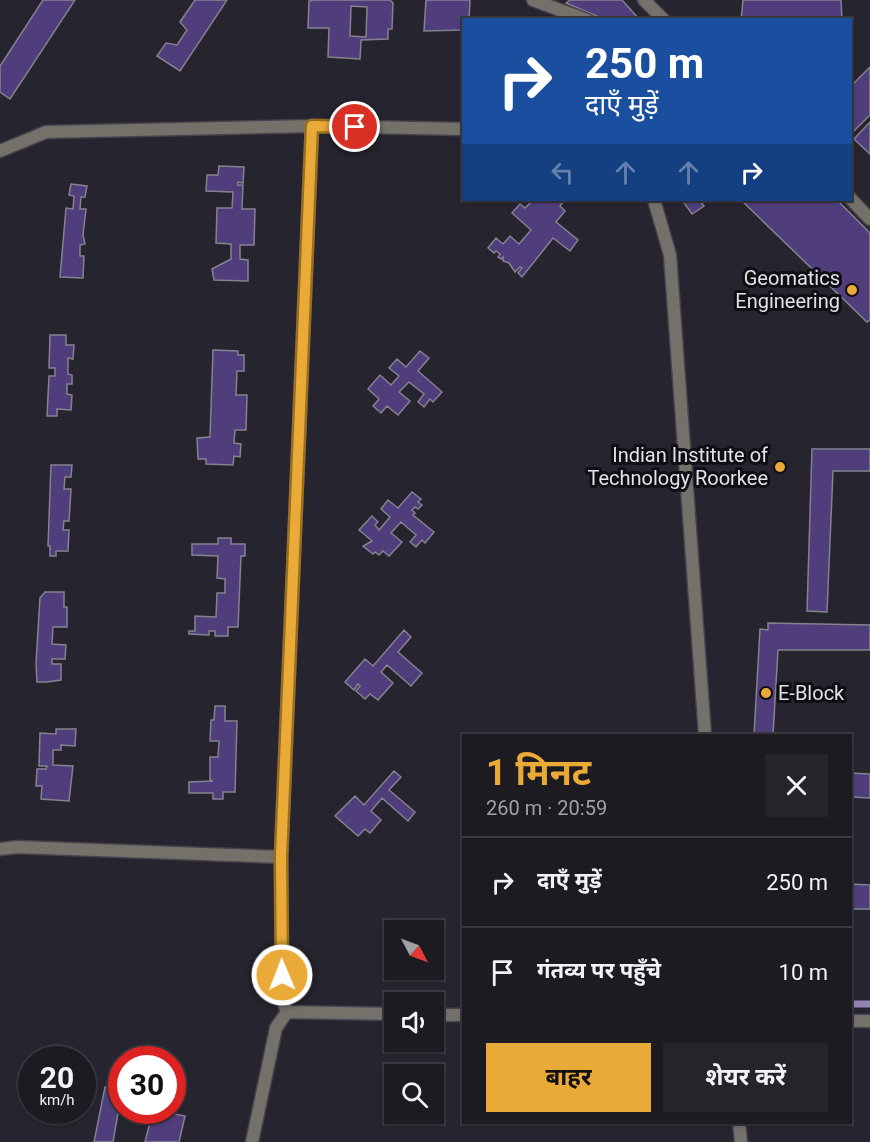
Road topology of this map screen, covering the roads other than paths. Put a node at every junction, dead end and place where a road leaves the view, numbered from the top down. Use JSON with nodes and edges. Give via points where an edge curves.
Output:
{"nodes":[{"id":1,"x":533,"y":0,"type":"edge"},
{"id":2,"x":644,"y":0,"type":"edge"},
{"id":3,"x":582,"y":18,"type":"edge"},
{"id":4,"x":662,"y":18,"type":"edge"},
{"id":5,"x":312,"y":126,"type":"junction"},
{"id":6,"x":462,"y":129,"type":"edge"},
{"id":7,"x":0,"y":151,"type":"edge"},
{"id":8,"x":852,"y":200,"type":"edge"},
{"id":9,"x":654,"y":201,"type":"edge"},
{"id":10,"x":870,"y":219,"type":"edge"},
{"id":11,"x":705,"y":734,"type":"edge"},
{"id":12,"x":0,"y":849,"type":"edge"},
{"id":13,"x":281,"y":857,"type":"junction"},
{"id":14,"x":287,"y":1012,"type":"junction"},
{"id":15,"x":384,"y":1014,"type":"edge"},
{"id":16,"x":444,"y":1015,"type":"edge"},
{"id":17,"x":462,"y":1016,"type":"edge"},
{"id":18,"x":852,"y":1021,"type":"edge"},
{"id":19,"x":870,"y":1021,"type":"edge"},
{"id":20,"x":739,"y":1124,"type":"edge"},
{"id":21,"x":252,"y":1142,"type":"edge"},
{"id":22,"x":741,"y":1142,"type":"edge"}],
"edges":[{"from":1,"to":3,"type":"street"},
{"from":2,"to":4,"type":"street"},
{"from":5,"to":6,"type":"street"},
{"from":5,"to":7,"type":"street","via":[[46,132]]},
{"from":5,"to":13,"type":"street"},
{"from":8,"to":10,"type":"street"},
{"from":9,"to":11,"type":"street","via":[[670,255]]},
{"from":12,"to":13,"type":"street"},
{"from":13,"to":14,"type":"street","via":[[282,998]]},
{"from":14,"to":15,"type":"street"},
{"from":14,"to":21,"type":"street","via":[[276,1028]]},
{"from":16,"to":17,"type":"street"},
{"from":18,"to":19,"type":"street"},
{"from":20,"to":22,"type":"street"}]}
